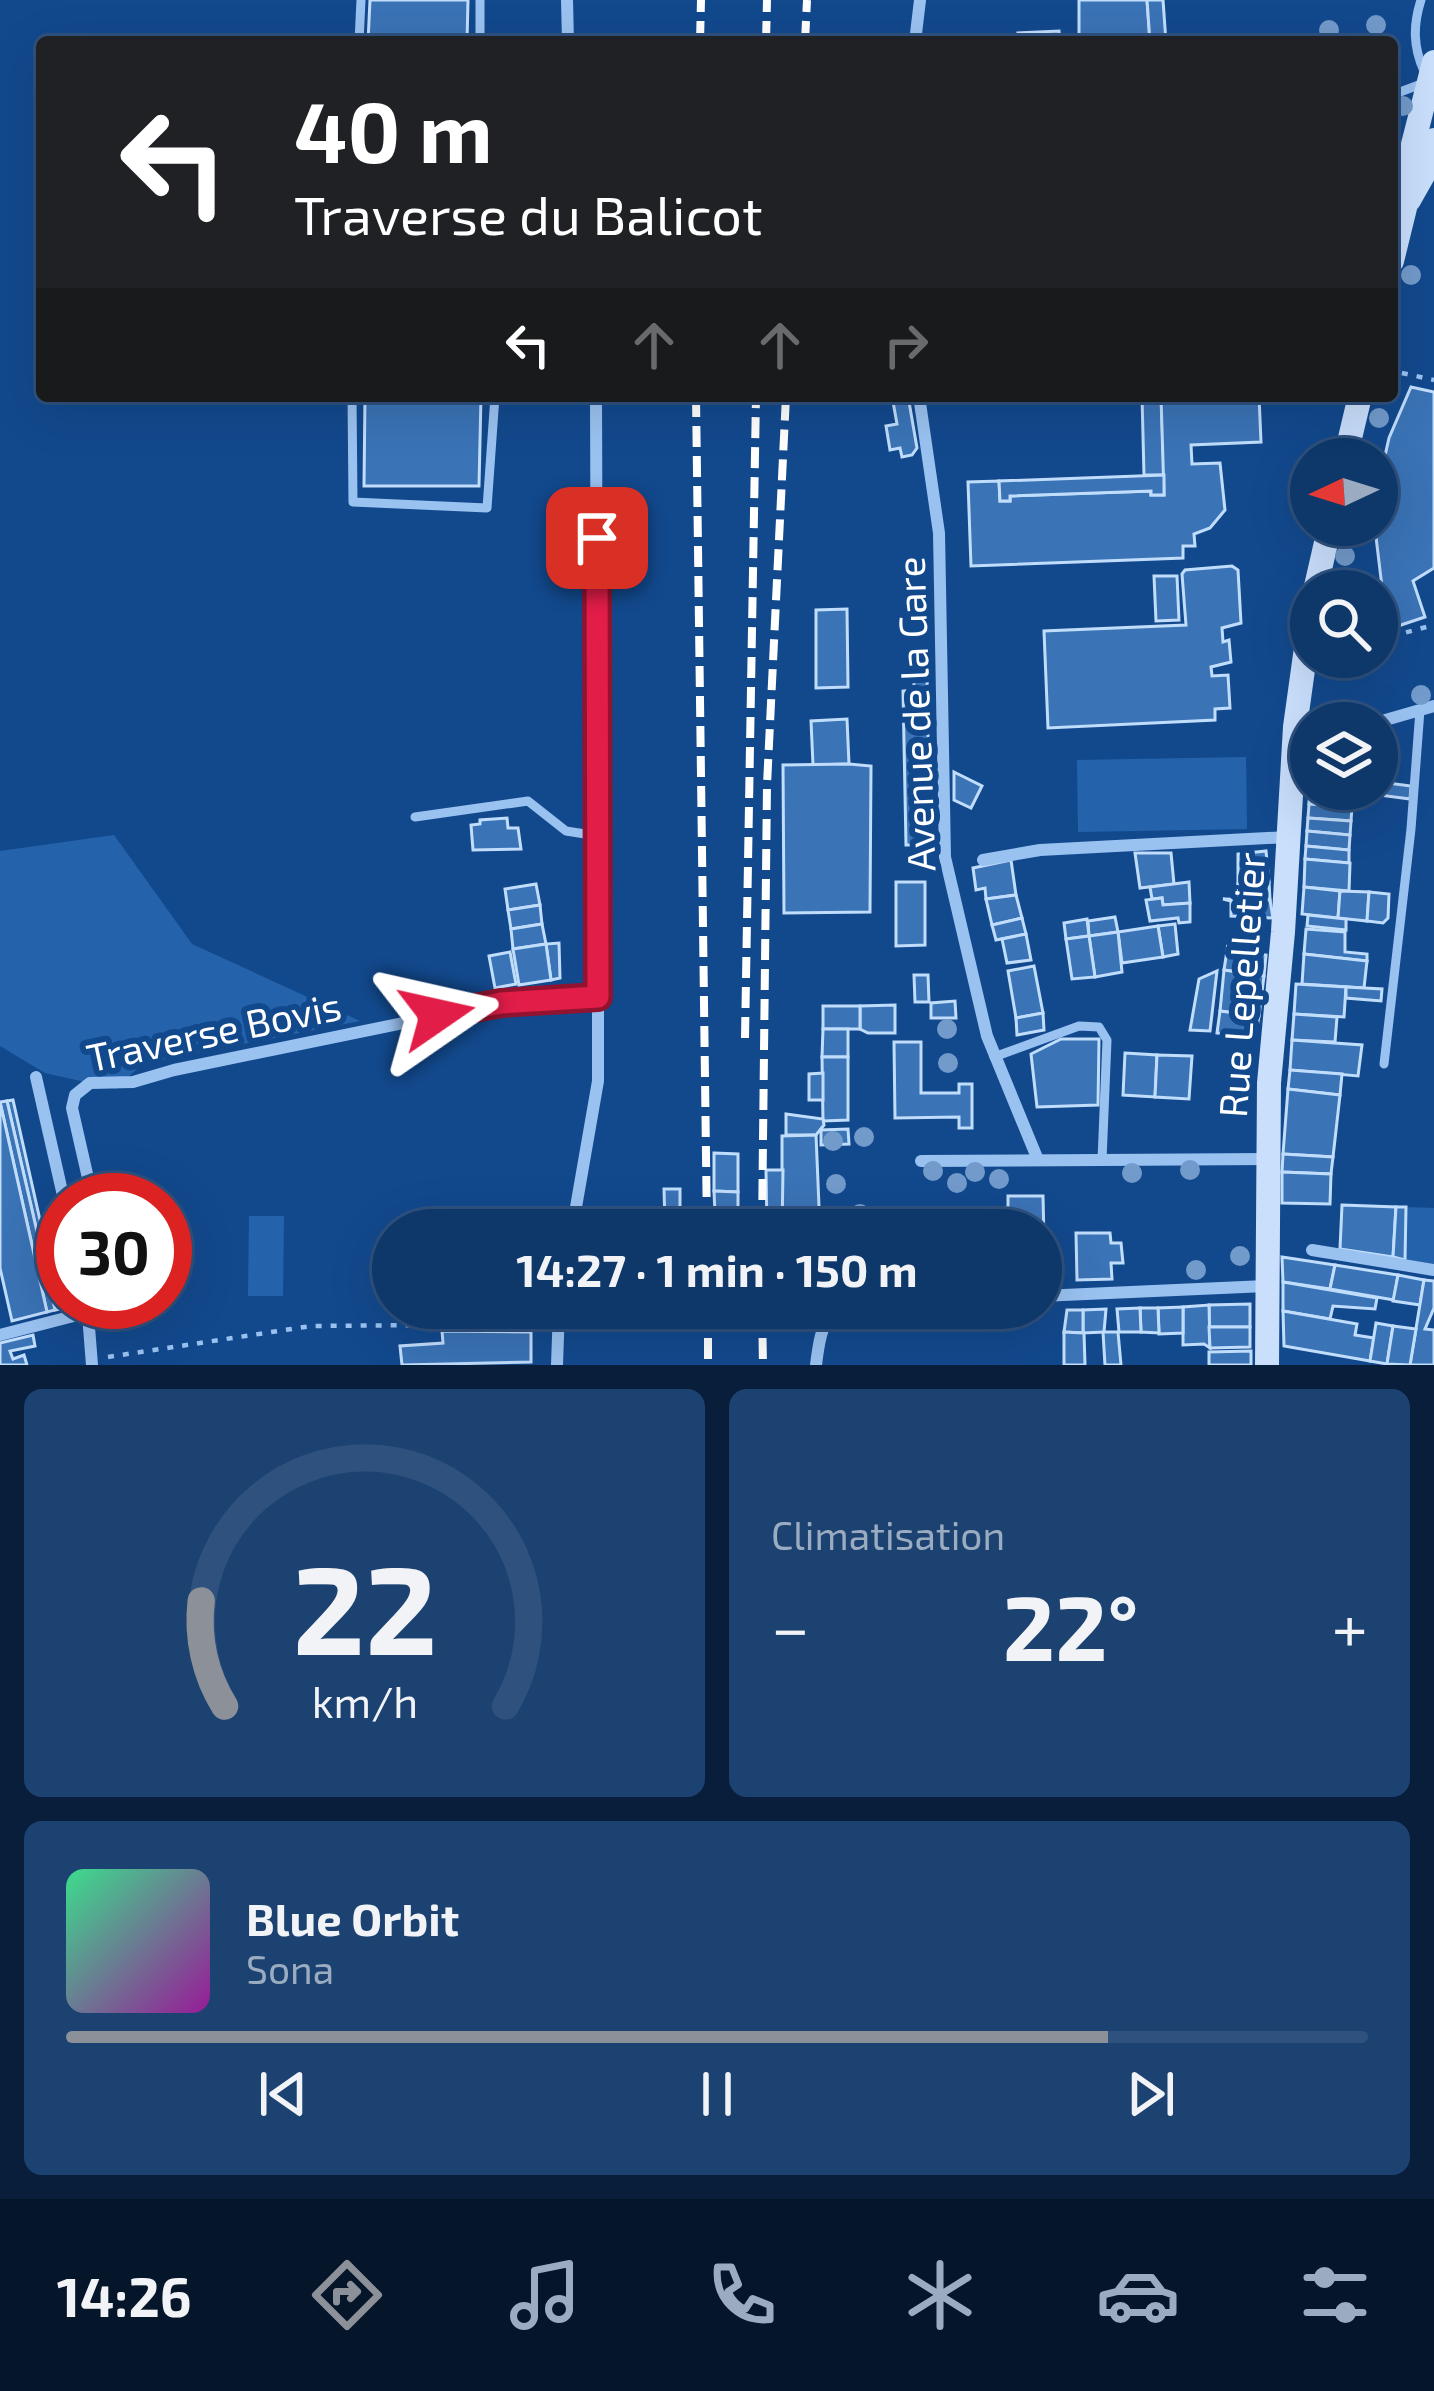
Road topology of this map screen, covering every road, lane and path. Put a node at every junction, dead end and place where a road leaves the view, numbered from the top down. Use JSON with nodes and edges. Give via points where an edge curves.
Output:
{"nodes":[{"id":1,"x":361,"y":0,"type":"edge"},
{"id":2,"x":480,"y":0,"type":"edge"},
{"id":3,"x":567,"y":0,"type":"edge"},
{"id":4,"x":920,"y":0,"type":"edge"},
{"id":5,"x":1421,"y":0,"type":"edge"},
{"id":6,"x":359,"y":36,"type":"edge"},
{"id":7,"x":480,"y":36,"type":"edge"},
{"id":8,"x":568,"y":36,"type":"edge"},
{"id":9,"x":917,"y":36,"type":"edge"},
{"id":10,"x":1432,"y":76,"type":"edge"},
{"id":11,"x":1398,"y":92,"type":"edge"},
{"id":12,"x":1434,"y":140,"type":"edge"},
{"id":13,"x":1405,"y":208,"type":"junction"},
{"id":14,"x":1398,"y":237,"type":"edge"},
{"id":15,"x":1398,"y":372,"type":"edge"},
{"id":16,"x":1434,"y":380,"type":"edge"},
{"id":17,"x":352,"y":402,"type":"edge"},
{"id":18,"x":495,"y":402,"type":"edge"},
{"id":19,"x":596,"y":402,"type":"edge"},
{"id":20,"x":920,"y":402,"type":"edge"},
{"id":21,"x":1359,"y":402,"type":"edge"},
{"id":22,"x":1351,"y":438,"type":"edge"},
{"id":23,"x":1434,"y":625,"type":"edge"},
{"id":24,"x":1398,"y":634,"type":"edge"},
{"id":25,"x":1427,"y":708,"type":"edge"},
{"id":26,"x":1398,"y":716,"type":"edge"},
{"id":27,"x":1292,"y":810,"type":"edge"},
{"id":28,"x":415,"y":817,"type":"dead end"},
{"id":29,"x":598,"y":836,"type":"junction"},
{"id":30,"x":1288,"y":837,"type":"junction"},
{"id":31,"x":983,"y":860,"type":"dead end"},
{"id":32,"x":598,"y":997,"type":"junction"},
{"id":33,"x":994,"y":1057,"type":"junction"},
{"id":34,"x":1384,"y":1064,"type":"dead end"},
{"id":35,"x":36,"y":1077,"type":"dead end"},
{"id":36,"x":1267,"y":1159,"type":"junction"},
{"id":37,"x":1038,"y":1160,"type":"junction"},
{"id":38,"x":1102,"y":1160,"type":"junction"},
{"id":39,"x":921,"y":1161,"type":"dead end"},
{"id":40,"x":58,"y":1173,"type":"edge"},
{"id":41,"x":87,"y":1173,"type":"edge"},
{"id":42,"x":576,"y":1209,"type":"edge"},
{"id":43,"x":1312,"y":1250,"type":"dead end"},
{"id":44,"x":1434,"y":1270,"type":"edge"},
{"id":45,"x":1265,"y":1286,"type":"junction"},
{"id":46,"x":1062,"y":1295,"type":"edge"},
{"id":47,"x":36,"y":1323,"type":"edge"},
{"id":48,"x":372,"y":1323,"type":"edge"},
{"id":49,"x":91,"y":1329,"type":"edge"},
{"id":50,"x":558,"y":1329,"type":"edge"},
{"id":51,"x":822,"y":1329,"type":"edge"},
{"id":52,"x":0,"y":1335,"type":"edge"},
{"id":53,"x":134,"y":1352,"type":"dead end"},
{"id":54,"x":92,"y":1365,"type":"edge"},
{"id":55,"x":557,"y":1365,"type":"edge"},
{"id":56,"x":816,"y":1365,"type":"edge"},
{"id":57,"x":1268,"y":1365,"type":"edge"}],
"edges":[{"from":1,"to":6,"type":"lane"},
{"from":2,"to":7,"type":"lane"},
{"from":3,"to":8,"type":"street"},
{"from":4,"to":9,"type":"street"},
{"from":5,"to":10,"type":"lane","via":[[1417,54]]},
{"from":10,"to":11,"type":"lane"},
{"from":10,"to":13,"type":"street"},
{"from":12,"to":13,"type":"street"},
{"from":13,"to":14,"type":"street"},
{"from":15,"to":16,"type":"path"},
{"from":17,"to":18,"type":"lane","via":[[353,502],[487,508]]},
{"from":19,"to":29,"type":"street"},
{"from":20,"to":33,"type":"street","name":"Avenue de la Gare","via":[[939,533],[945,857]]},
{"from":21,"to":22,"type":"street"},
{"from":23,"to":24,"type":"path"},
{"from":25,"to":26,"type":"street"},
{"from":25,"to":34,"type":"lane"},
{"from":27,"to":30,"type":"street","name":"Rue Lepelletier"},
{"from":28,"to":29,"type":"lane","via":[[528,801],[566,831]]},
{"from":29,"to":32,"type":"street"},
{"from":30,"to":31,"type":"street"},
{"from":30,"to":36,"type":"street","name":"Rue Lepelletier"},
{"from":32,"to":41,"type":"street","name":"Traverse Bovis","via":[[501,1003],[133,1082],[90,1083],[74,1094],[72,1108]]},
{"from":32,"to":42,"type":"street","via":[[598,1081]]},
{"from":33,"to":37,"type":"street","name":"Avenue de la Gare"},
{"from":33,"to":38,"type":"lane","via":[[1078,1026],[1099,1027],[1108,1040]]},
{"from":35,"to":40,"type":"street"},
{"from":36,"to":38,"type":"street"},
{"from":36,"to":45,"type":"street","name":"Rue Lepelletier"},
{"from":37,"to":38,"type":"street"},
{"from":37,"to":39,"type":"street"},
{"from":43,"to":44,"type":"street"},
{"from":45,"to":46,"type":"street"},
{"from":45,"to":57,"type":"street","name":"Rue Lepelletier"},
{"from":47,"to":52,"type":"street"},
{"from":48,"to":53,"type":"path"},
{"from":49,"to":54,"type":"street"},
{"from":50,"to":55,"type":"street"},
{"from":51,"to":56,"type":"street"}]}
